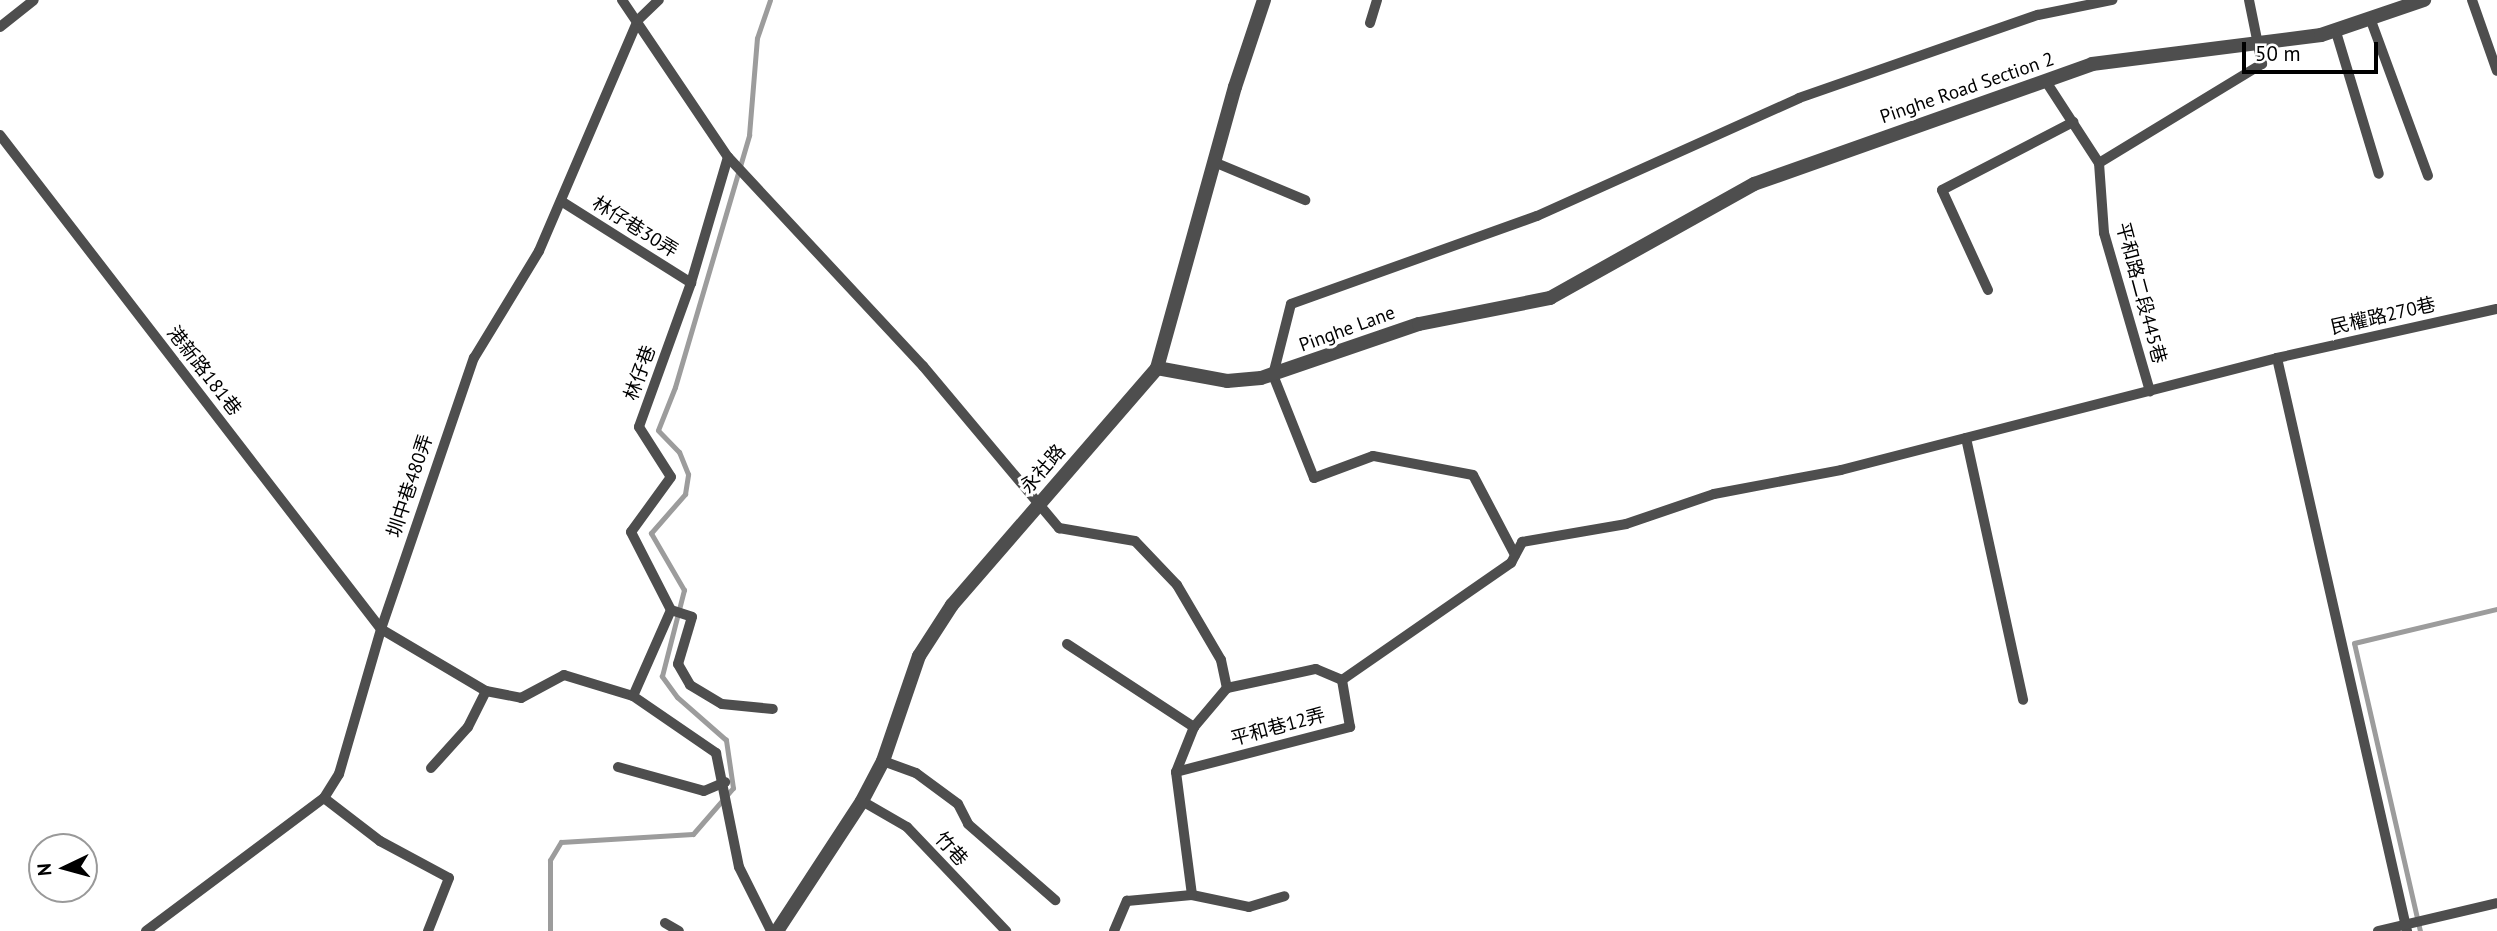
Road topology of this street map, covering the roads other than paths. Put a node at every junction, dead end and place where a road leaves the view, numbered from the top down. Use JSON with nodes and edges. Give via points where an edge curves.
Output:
{"nodes":[{"id":1,"x":34,"y":0,"type":"edge"},
{"id":2,"x":622,"y":0,"type":"edge"},
{"id":3,"x":659,"y":0,"type":"edge"},
{"id":4,"x":1264,"y":0,"type":"edge"},
{"id":5,"x":1377,"y":0,"type":"edge"},
{"id":6,"x":2112,"y":0,"type":"edge"},
{"id":7,"x":2249,"y":0,"type":"edge"},
{"id":8,"x":2424,"y":0,"type":"edge"},
{"id":9,"x":2472,"y":0,"type":"edge"},
{"id":10,"x":2370,"y":18,"type":"junction"},
{"id":11,"x":638,"y":20,"type":"junction"},
{"id":12,"x":1370,"y":23,"type":"dead end"},
{"id":13,"x":0,"y":27,"type":"edge"},
{"id":14,"x":2336,"y":32,"type":"junction"},
{"id":15,"x":2261,"y":43,"type":"junction"},
{"id":16,"x":2497,"y":71,"type":"edge"},
{"id":17,"x":2045,"y":80,"type":"junction"},
{"id":18,"x":2073,"y":122,"type":"junction"},
{"id":19,"x":0,"y":135,"type":"edge"},
{"id":20,"x":728,"y":157,"type":"junction"},
{"id":21,"x":1214,"y":162,"type":"junction"},
{"id":22,"x":2099,"y":163,"type":"junction"},
{"id":23,"x":2379,"y":174,"type":"dead end"},
{"id":24,"x":2428,"y":176,"type":"dead end"},
{"id":25,"x":1305,"y":200,"type":"dead end"},
{"id":26,"x":561,"y":201,"type":"junction"},
{"id":27,"x":691,"y":283,"type":"junction"},
{"id":28,"x":1988,"y":290,"type":"dead end"},
{"id":29,"x":1550,"y":298,"type":"joint"},
{"id":30,"x":2497,"y":309,"type":"edge"},
{"id":31,"x":2277,"y":358,"type":"junction"},
{"id":32,"x":1157,"y":368,"type":"junction"},
{"id":33,"x":1273,"y":375,"type":"junction"},
{"id":34,"x":2150,"y":391,"type":"junction"},
{"id":35,"x":1966,"y":438,"type":"junction"},
{"id":36,"x":1039,"y":503,"type":"junction"},
{"id":37,"x":1515,"y":555,"type":"junction"},
{"id":38,"x":671,"y":610,"type":"junction"},
{"id":39,"x":381,"y":629,"type":"junction"},
{"id":40,"x":1067,"y":644,"type":"dead end"},
{"id":41,"x":1342,"y":680,"type":"junction"},
{"id":42,"x":1227,"y":688,"type":"junction"},
{"id":43,"x":486,"y":691,"type":"junction"},
{"id":44,"x":633,"y":696,"type":"junction"},
{"id":45,"x":2023,"y":700,"type":"dead end"},
{"id":46,"x":773,"y":709,"type":"dead end"},
{"id":47,"x":1194,"y":727,"type":"junction"},
{"id":48,"x":883,"y":761,"type":"junction"},
{"id":49,"x":618,"y":767,"type":"dead end"},
{"id":50,"x":431,"y":768,"type":"dead end"},
{"id":51,"x":1175,"y":772,"type":"junction"},
{"id":52,"x":725,"y":783,"type":"junction"},
{"id":53,"x":324,"y":798,"type":"junction"},
{"id":54,"x":862,"y":801,"type":"junction"},
{"id":55,"x":1192,"y":895,"type":"junction"},
{"id":56,"x":1284,"y":896,"type":"dead end"},
{"id":57,"x":1055,"y":900,"type":"dead end"},
{"id":58,"x":2497,"y":903,"type":"edge"},
{"id":59,"x":665,"y":923,"type":"dead end"},
{"id":60,"x":2406,"y":928,"type":"edge"},
{"id":61,"x":146,"y":931,"type":"edge"},
{"id":62,"x":428,"y":931,"type":"edge"},
{"id":63,"x":678,"y":931,"type":"edge"},
{"id":64,"x":771,"y":931,"type":"edge"},
{"id":65,"x":776,"y":931,"type":"edge"},
{"id":66,"x":1006,"y":931,"type":"edge"},
{"id":67,"x":1114,"y":931,"type":"edge"},
{"id":68,"x":2378,"y":931,"type":"edge"}],
"edges":[{"from":1,"to":13,"type":"lane"},
{"from":2,"to":11,"type":"lane"},
{"from":3,"to":11,"type":"lane","name":"圳中巷480弄"},
{"from":4,"to":21,"type":"street","name":"永社路"},
{"from":5,"to":12,"type":"lane"},
{"from":6,"to":33,"type":"lane","via":[[2038,15],[1799,99],[1537,216],[1291,304]]},
{"from":7,"to":15,"type":"lane"},
{"from":8,"to":10,"type":"street","name":"Pinghe Road Section 2"},
{"from":9,"to":16,"type":"lane"},
{"from":10,"to":14,"type":"street","name":"Pinghe Road Section 2"},
{"from":10,"to":24,"type":"lane"},
{"from":11,"to":20,"type":"lane"},
{"from":11,"to":26,"type":"lane","name":"圳中巷480弄"},
{"from":14,"to":15,"type":"street","name":"Pinghe Road Section 2"},
{"from":14,"to":23,"type":"lane"},
{"from":15,"to":17,"type":"street","name":"Pinghe Road Section 2","via":[[2092,64]]},
{"from":15,"to":22,"type":"lane","via":[[2262,64]]},
{"from":17,"to":18,"type":"lane","name":"平和路二段445巷"},
{"from":17,"to":29,"type":"street","name":"Pinghe Road Section 2","via":[[1754,184]]},
{"from":18,"to":22,"type":"lane","name":"平和路二段445巷"},
{"from":18,"to":28,"type":"lane","via":[[1942,190]]},
{"from":19,"to":39,"type":"lane","name":"港新路181巷"},
{"from":20,"to":27,"type":"lane","name":"林仔巷"},
{"from":20,"to":36,"type":"lane","via":[[923,366]]},
{"from":21,"to":25,"type":"lane"},
{"from":21,"to":32,"type":"street","name":"永社路"},
{"from":22,"to":34,"type":"lane","name":"平和路二段445巷","via":[[2104,233]]},
{"from":26,"to":27,"type":"lane","name":"林仔巷30弄"},
{"from":26,"to":39,"type":"lane","name":"圳中巷480弄","via":[[539,251],[474,358]]},
{"from":27,"to":38,"type":"lane","name":"林仔巷","via":[[639,427],[671,477],[631,532]]},
{"from":29,"to":33,"type":"street","name":"Pinghe Lane","via":[[1419,324]]},
{"from":30,"to":31,"type":"lane","name":"民權路270巷"},
{"from":31,"to":34,"type":"lane","name":"民權路270巷"},
{"from":31,"to":60,"type":"lane"},
{"from":32,"to":33,"type":"street","name":"Pinghe Lane","via":[[1227,380]]},
{"from":32,"to":36,"type":"street","name":"永社路"},
{"from":33,"to":37,"type":"lane","via":[[1314,478],[1373,456],[1473,475]]},
{"from":34,"to":35,"type":"lane","name":"民權路270巷"},
{"from":35,"to":37,"type":"lane","name":"民權路270巷","via":[[1841,470],[1714,494],[1626,524],[1522,542]]},
{"from":35,"to":45,"type":"lane"},
{"from":36,"to":42,"type":"lane","via":[[1059,528],[1135,541],[1177,585],[1221,660]]},
{"from":36,"to":48,"type":"street","name":"永社路","via":[[952,605],[919,656]]},
{"from":37,"to":41,"type":"lane","via":[[1511,563]]},
{"from":38,"to":44,"type":"lane"},
{"from":38,"to":46,"type":"lane","via":[[692,617],[678,664],[690,685],[722,704]]},
{"from":39,"to":43,"type":"lane"},
{"from":39,"to":53,"type":"lane","name":"圳中巷480弄","via":[[339,774]]},
{"from":40,"to":47,"type":"lane"},
{"from":41,"to":42,"type":"lane","via":[[1317,669]]},
{"from":41,"to":51,"type":"lane","name":"平和巷12弄","via":[[1350,727]]},
{"from":42,"to":47,"type":"lane"},
{"from":43,"to":44,"type":"lane","via":[[521,698],[564,675]]},
{"from":43,"to":50,"type":"lane","via":[[468,727]]},
{"from":44,"to":52,"type":"lane","via":[[716,753]]},
{"from":47,"to":51,"type":"lane"},
{"from":48,"to":54,"type":"street","name":"永社路"},
{"from":48,"to":57,"type":"lane","via":[[916,773],[958,804],[968,824]]},
{"from":49,"to":52,"type":"lane","via":[[704,791]]},
{"from":51,"to":55,"type":"lane"},
{"from":52,"to":64,"type":"lane","via":[[739,867]]},
{"from":53,"to":61,"type":"lane","name":"圳中巷480弄"},
{"from":53,"to":62,"type":"lane","via":[[380,841],[449,878]]},
{"from":54,"to":65,"type":"street","name":"永社路"},
{"from":54,"to":66,"type":"lane","name":"竹巷","via":[[907,827]]},
{"from":55,"to":56,"type":"lane","via":[[1249,907]]},
{"from":55,"to":67,"type":"lane","via":[[1127,901]]},
{"from":58,"to":60,"type":"lane"},
{"from":59,"to":63,"type":"lane"},
{"from":60,"to":68,"type":"lane"}]}
